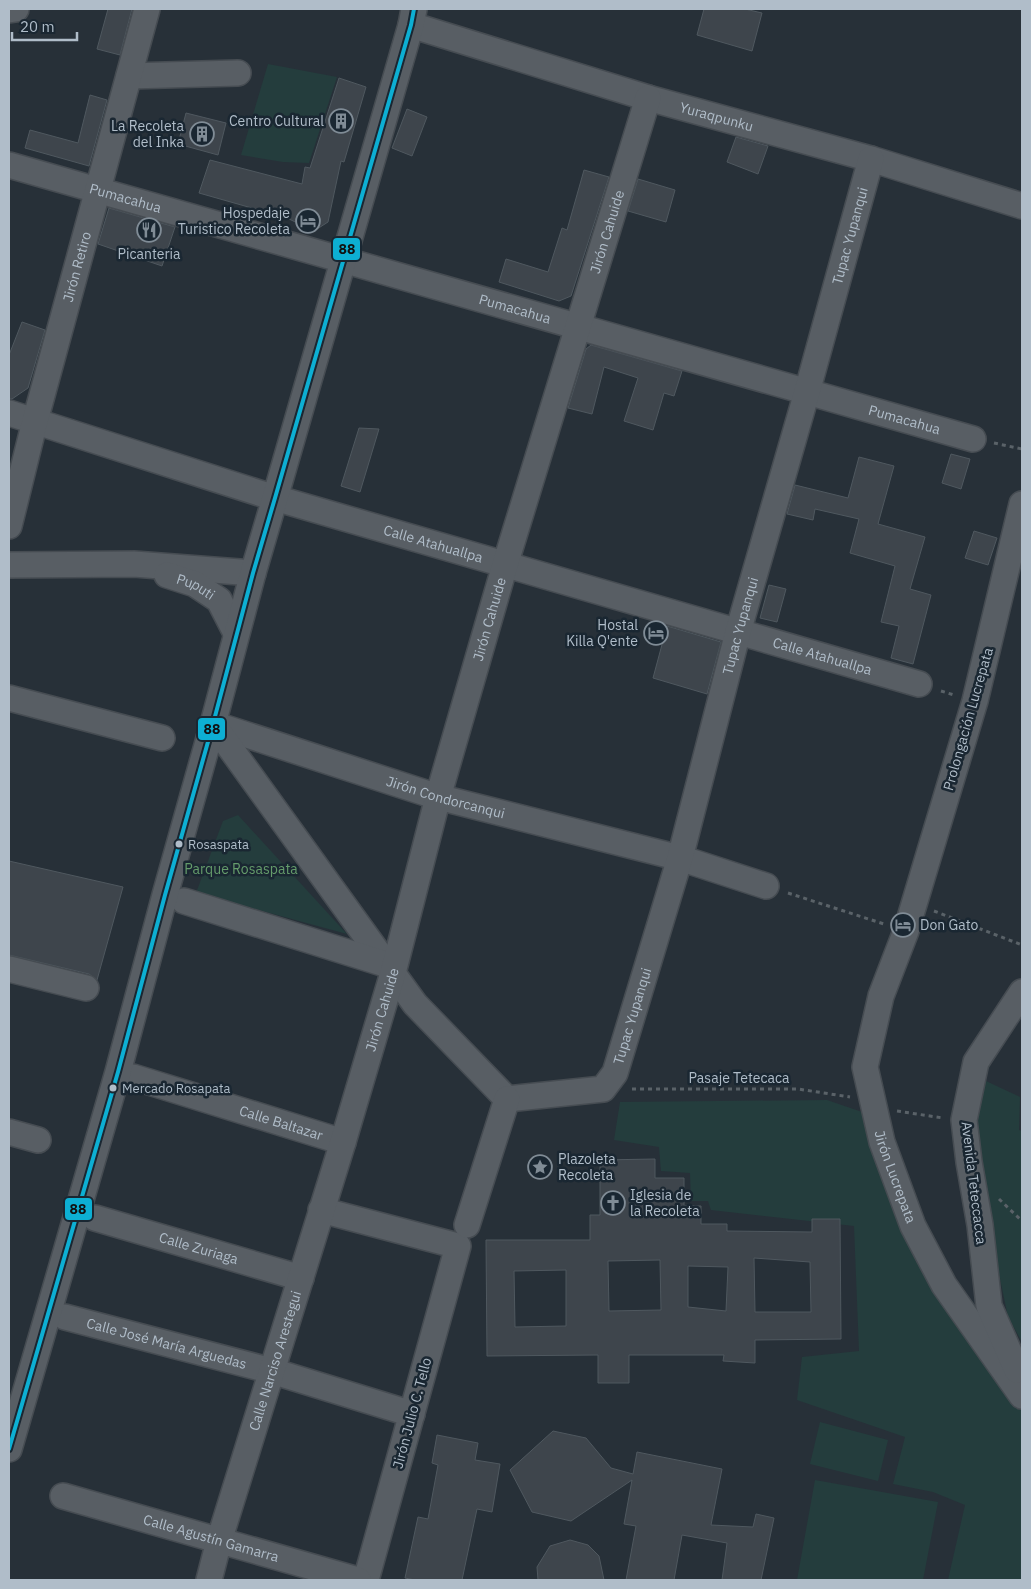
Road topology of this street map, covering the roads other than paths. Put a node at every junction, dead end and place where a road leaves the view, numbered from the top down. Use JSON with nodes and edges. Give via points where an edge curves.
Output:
{"nodes":[{"id":1,"x":16,"y":9,"type":"edge"},
{"id":2,"x":147,"y":9,"type":"edge"},
{"id":3,"x":9,"y":10,"type":"edge"},
{"id":4,"x":412,"y":17,"type":"edge"},
{"id":5,"x":238,"y":73,"type":"dead end"},
{"id":6,"x":129,"y":76,"type":"junction"},
{"id":7,"x":648,"y":98,"type":"junction"},
{"id":8,"x":871,"y":159,"type":"junction"},
{"id":9,"x":9,"y":165,"type":"edge"},
{"id":10,"x":98,"y":190,"type":"junction"},
{"id":11,"x":1022,"y":206,"type":"edge"},
{"id":12,"x":344,"y":260,"type":"junction"},
{"id":13,"x":577,"y":326,"type":"junction"},
{"id":14,"x":807,"y":392,"type":"junction"},
{"id":15,"x":9,"y":413,"type":"edge"},
{"id":16,"x":36,"y":421,"type":"junction"},
{"id":17,"x":973,"y":440,"type":"road end"},
{"id":18,"x":275,"y":498,"type":"junction"},
{"id":19,"x":1022,"y":504,"type":"edge"},
{"id":20,"x":9,"y":526,"type":"edge"},
{"id":21,"x":134,"y":564,"type":"junction"},
{"id":22,"x":9,"y":565,"type":"edge"},
{"id":23,"x":504,"y":565,"type":"junction"},
{"id":24,"x":253,"y":573,"type":"junction"},
{"id":25,"x":738,"y":632,"type":"junction"},
{"id":26,"x":236,"y":633,"type":"junction"},
{"id":27,"x":919,"y":684,"type":"road end"},
{"id":28,"x":9,"y":698,"type":"edge"},
{"id":29,"x":213,"y":724,"type":"junction"},
{"id":30,"x":162,"y":738,"type":"dead end"},
{"id":31,"x":438,"y":797,"type":"junction"},
{"id":32,"x":680,"y":858,"type":"junction"},
{"id":33,"x":766,"y":886,"type":"road end"},
{"id":34,"x":184,"y":901,"type":"dead end"},
{"id":35,"x":906,"y":931,"type":"joint"},
{"id":36,"x":389,"y":968,"type":"junction"},
{"id":37,"x":9,"y":969,"type":"edge"},
{"id":38,"x":86,"y":988,"type":"dead end"},
{"id":39,"x":1022,"y":992,"type":"edge"},
{"id":40,"x":133,"y":1077,"type":"dead end"},
{"id":41,"x":507,"y":1098,"type":"junction"},
{"id":42,"x":9,"y":1132,"type":"edge"},
{"id":43,"x":38,"y":1140,"type":"dead end"},
{"id":44,"x":343,"y":1142,"type":"junction"},
{"id":45,"x":322,"y":1210,"type":"junction"},
{"id":46,"x":95,"y":1218,"type":"dead end"},
{"id":47,"x":462,"y":1236,"type":"junction"},
{"id":48,"x":301,"y":1278,"type":"junction"},
{"id":49,"x":65,"y":1317,"type":"dead end"},
{"id":50,"x":272,"y":1371,"type":"junction"},
{"id":51,"x":1022,"y":1382,"type":"edge"},
{"id":52,"x":1022,"y":1396,"type":"edge"},
{"id":53,"x":412,"y":1414,"type":"junction"},
{"id":54,"x":9,"y":1449,"type":"edge"},
{"id":55,"x":63,"y":1496,"type":"dead end"},
{"id":56,"x":220,"y":1541,"type":"junction"},
{"id":57,"x":208,"y":1580,"type":"edge"},
{"id":58,"x":358,"y":1580,"type":"edge"},
{"id":59,"x":366,"y":1580,"type":"edge"}],
"edges":[{"from":1,"to":3,"type":"street"},
{"from":2,"to":6,"type":"street","name":"Jirón Retiro"},
{"from":4,"to":7,"type":"street","name":"Yuraqpunku"},
{"from":4,"to":12,"type":"street"},
{"from":5,"to":6,"type":"street"},
{"from":6,"to":10,"type":"street","name":"Jirón Retiro"},
{"from":7,"to":8,"type":"street","name":"Yuraqpunku"},
{"from":7,"to":13,"type":"street","name":"Jirón Cahuide"},
{"from":8,"to":11,"type":"street","name":"Yuraqpunku"},
{"from":8,"to":14,"type":"street","name":"Tupac Yupanqui"},
{"from":9,"to":10,"type":"street","name":"Pumacahua"},
{"from":10,"to":12,"type":"street","name":"Pumacahua"},
{"from":10,"to":16,"type":"street","name":"Jirón Retiro"},
{"from":12,"to":13,"type":"street","name":"Pumacahua"},
{"from":12,"to":18,"type":"street"},
{"from":13,"to":14,"type":"street","name":"Pumacahua"},
{"from":13,"to":23,"type":"street","name":"Jirón Cahuide"},
{"from":14,"to":17,"type":"street","name":"Pumacahua"},
{"from":14,"to":25,"type":"street","name":"Tupac Yupanqui"},
{"from":15,"to":16,"type":"street","name":"Calle Atahuallpa"},
{"from":16,"to":18,"type":"street","name":"Calle Atahuallpa"},
{"from":16,"to":20,"type":"street","name":"Jirón Retiro"},
{"from":18,"to":23,"type":"street","name":"Calle Atahuallpa"},
{"from":18,"to":24,"type":"street"},
{"from":19,"to":35,"type":"street","name":"Prolongación Lucrepata","via":[[975,701]]},
{"from":21,"to":22,"type":"street","name":"Puputi"},
{"from":21,"to":24,"type":"street","name":"Puputi"},
{"from":21,"to":26,"type":"street","name":"Puputi","via":[[195,584],[209,592],[219,600]]},
{"from":23,"to":25,"type":"street","name":"Calle Atahuallpa"},
{"from":23,"to":31,"type":"street","name":"Jirón Cahuide"},
{"from":24,"to":26,"type":"street"},
{"from":25,"to":27,"type":"street","name":"Calle Atahuallpa"},
{"from":25,"to":32,"type":"street","name":"Tupac Yupanqui"},
{"from":26,"to":29,"type":"street"},
{"from":28,"to":30,"type":"street"},
{"from":29,"to":31,"type":"street","name":"Jirón Condorcanqui"},
{"from":29,"to":36,"type":"street"},
{"from":29,"to":54,"type":"street","via":[[118,1072]]},
{"from":31,"to":32,"type":"street","name":"Jirón Condorcanqui"},
{"from":31,"to":36,"type":"street","name":"Jirón Cahuide"},
{"from":32,"to":33,"type":"street","name":"Jirón Condorcanqui"},
{"from":32,"to":41,"type":"street","name":"Tupac Yupanqui","via":[[615,1072],[603,1089]]},
{"from":34,"to":36,"type":"street"},
{"from":35,"to":52,"type":"street","name":"Jirón Lucrepata","via":[[881,996],[865,1067],[882,1142],[912,1226],[944,1285]]},
{"from":36,"to":41,"type":"street","via":[[415,1004]]},
{"from":36,"to":44,"type":"street","name":"Jirón Cahuide"},
{"from":37,"to":38,"type":"street"},
{"from":39,"to":51,"type":"street","name":"Avenida Teteccacca","via":[[976,1062],[964,1120],[988,1306]]},
{"from":40,"to":44,"type":"street","name":"Calle Baltazar"},
{"from":41,"to":47,"type":"street","name":"Jirón Julio C. Tello"},
{"from":42,"to":43,"type":"street"},
{"from":44,"to":45,"type":"street","name":"Calle Narciso Arestegui"},
{"from":45,"to":47,"type":"street"},
{"from":45,"to":48,"type":"street","name":"Calle Narciso Arestegui"},
{"from":46,"to":48,"type":"street","name":"Calle Zuriaga"},
{"from":47,"to":53,"type":"street","name":"Jirón Julio C. Tello"},
{"from":48,"to":50,"type":"street","name":"Calle Narciso Arestegui"},
{"from":49,"to":50,"type":"street","name":"Calle José María Arguedas"},
{"from":50,"to":53,"type":"street","name":"Calle José María Arguedas"},
{"from":50,"to":56,"type":"street","name":"Calle Narciso Arestegui"},
{"from":53,"to":59,"type":"street","name":"Jirón Julio C. Tello"},
{"from":55,"to":56,"type":"street","name":"Calle Agustín Gamarra"},
{"from":56,"to":57,"type":"street","name":"Calle Narciso Arestegui"},
{"from":56,"to":58,"type":"street","name":"Calle Agustín Gamarra"}]}
